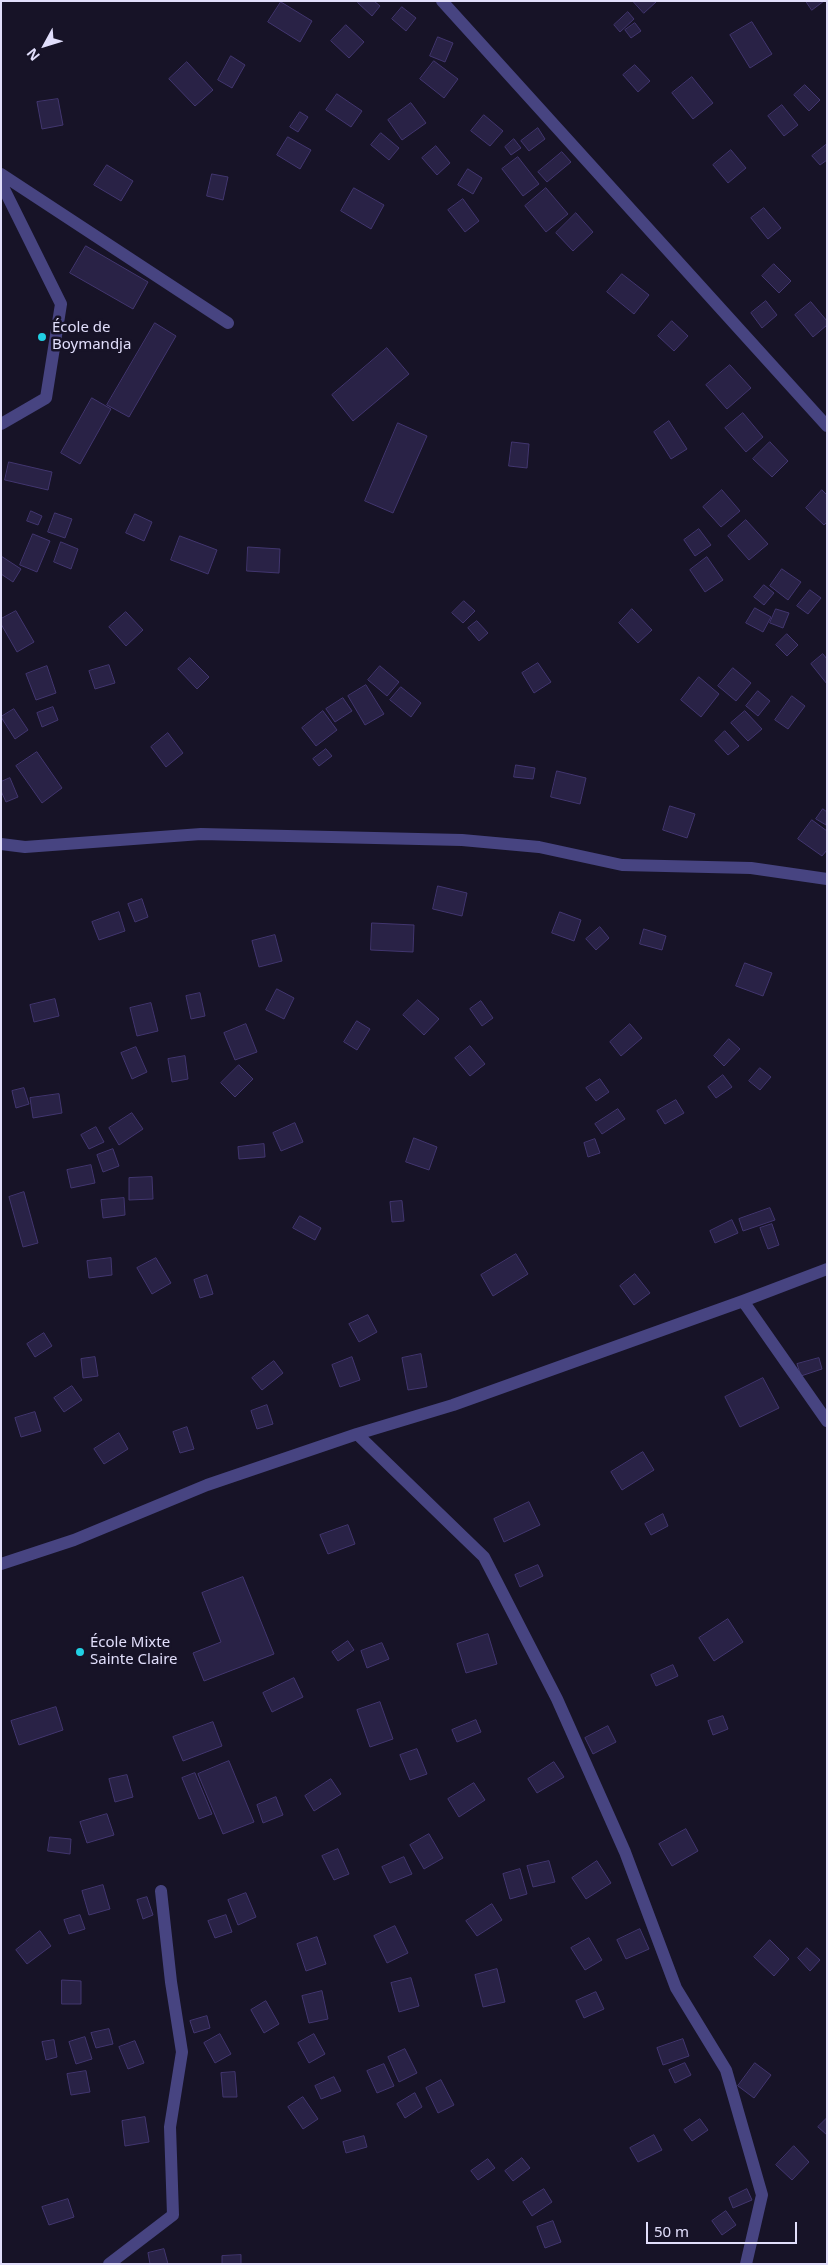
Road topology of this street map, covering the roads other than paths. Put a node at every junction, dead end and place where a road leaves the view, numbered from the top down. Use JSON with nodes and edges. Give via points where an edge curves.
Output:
{"nodes":[{"id":1,"x":442,"y":1,"type":"edge"},
{"id":2,"x":1,"y":174,"type":"edge"},
{"id":3,"x":1,"y":183,"type":"edge"},
{"id":4,"x":228,"y":323,"type":"dead end"},
{"id":5,"x":1,"y":424,"type":"edge"},
{"id":6,"x":827,"y":426,"type":"edge"},
{"id":7,"x":1,"y":844,"type":"edge"},
{"id":8,"x":827,"y":879,"type":"edge"},
{"id":9,"x":827,"y":1269,"type":"edge"},
{"id":10,"x":743,"y":1302,"type":"junction"},
{"id":11,"x":827,"y":1421,"type":"edge"},
{"id":12,"x":357,"y":1434,"type":"junction"},
{"id":13,"x":1,"y":1564,"type":"edge"},
{"id":14,"x":161,"y":1891,"type":"dead end"},
{"id":15,"x":109,"y":2264,"type":"edge"},
{"id":16,"x":746,"y":2264,"type":"edge"}],
"edges":[{"from":1,"to":6,"type":"street"},
{"from":2,"to":4,"type":"street"},
{"from":3,"to":5,"type":"street","via":[[61,304],[46,398]]},
{"from":7,"to":8,"type":"street","via":[[26,847],[201,834],[462,840],[540,847],[622,865],[751,868]]},
{"from":9,"to":10,"type":"street"},
{"from":10,"to":11,"type":"street"},
{"from":10,"to":12,"type":"street","via":[[453,1405]]},
{"from":12,"to":13,"type":"street","via":[[207,1485],[74,1540]]},
{"from":12,"to":16,"type":"street","via":[[484,1557],[557,1699],[626,1852],[676,1988],[726,2070],[762,2195]]},
{"from":14,"to":15,"type":"street","via":[[182,2052],[170,2127],[173,2215]]}]}
